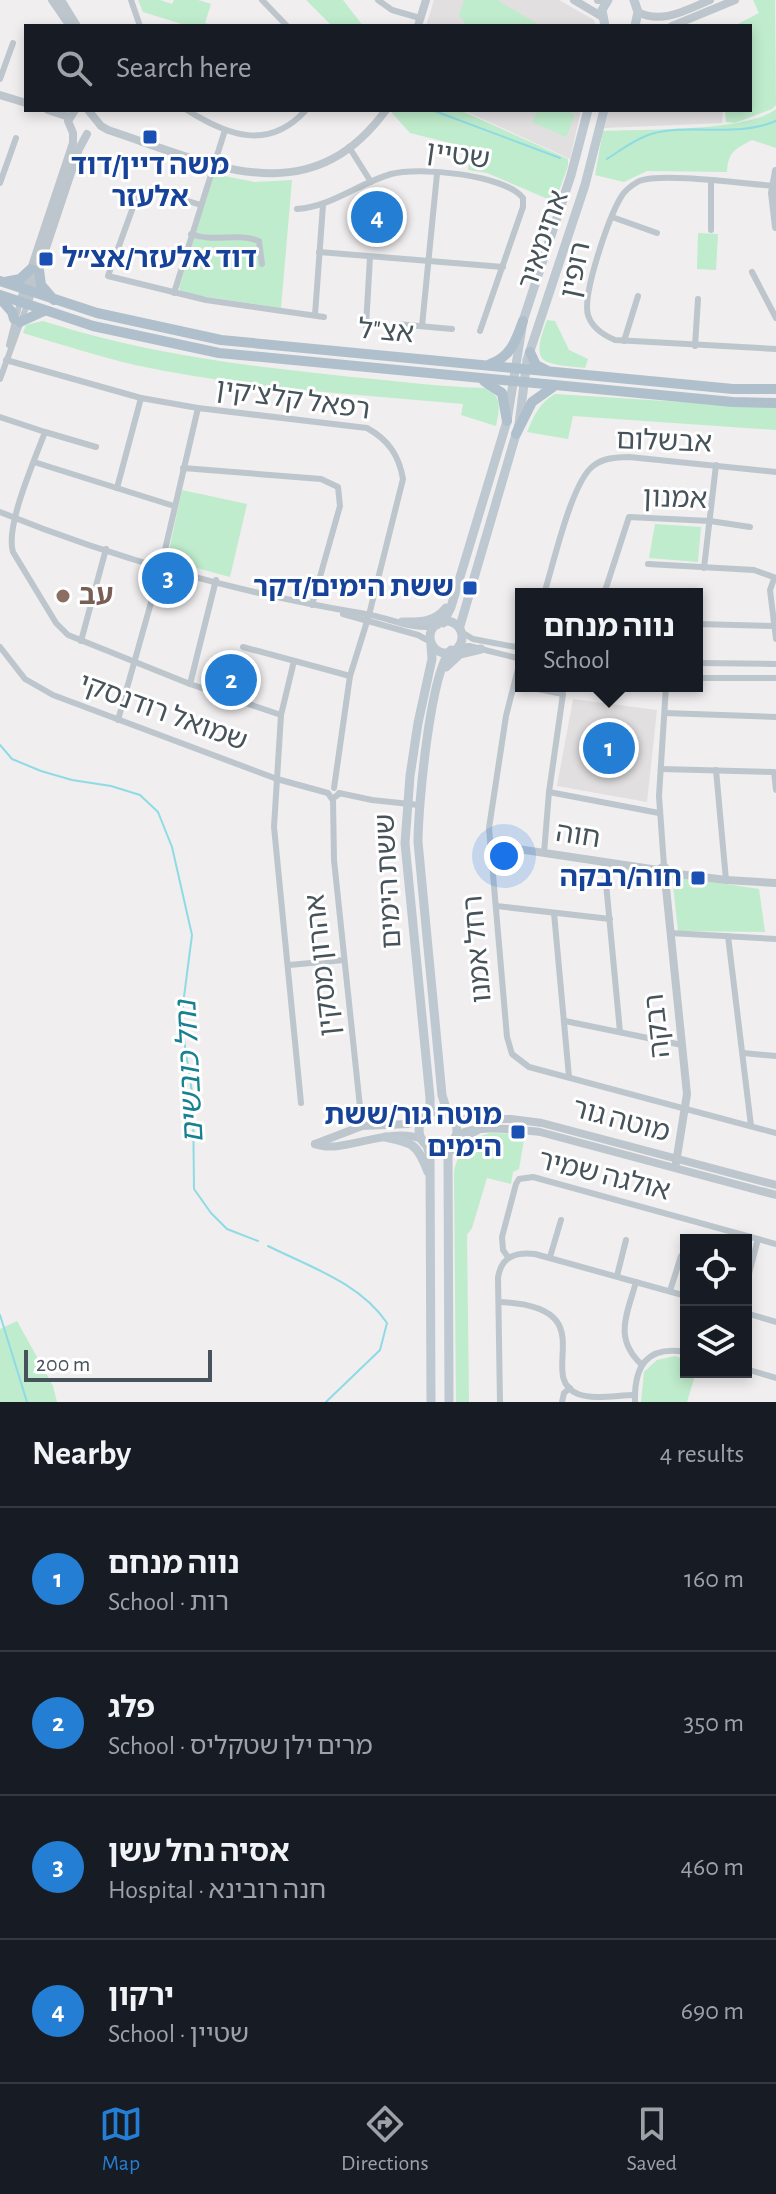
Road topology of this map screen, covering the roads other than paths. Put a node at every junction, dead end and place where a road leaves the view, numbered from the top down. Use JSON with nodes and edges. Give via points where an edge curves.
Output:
{"nodes":[{"id":1,"x":52,"y":0,"type":"edge"},
{"id":2,"x":61,"y":0,"type":"edge"},
{"id":3,"x":131,"y":0,"type":"edge"},
{"id":4,"x":262,"y":0,"type":"edge"},
{"id":5,"x":378,"y":0,"type":"edge"},
{"id":6,"x":426,"y":0,"type":"edge"},
{"id":7,"x":574,"y":0,"type":"edge"},
{"id":8,"x":598,"y":0,"type":"edge"},
{"id":9,"x":608,"y":0,"type":"edge"},
{"id":10,"x":710,"y":0,"type":"edge"},
{"id":11,"x":735,"y":0,"type":"edge"},
{"id":12,"x":635,"y":5,"type":"edge"},
{"id":13,"x":419,"y":22,"type":"edge"},
{"id":14,"x":603,"y":23,"type":"edge"},
{"id":15,"x":69,"y":24,"type":"edge"},
{"id":16,"x":76,"y":24,"type":"edge"},
{"id":17,"x":139,"y":24,"type":"edge"},
{"id":18,"x":285,"y":24,"type":"edge"},
{"id":19,"x":677,"y":24,"type":"edge"},
{"id":20,"x":13,"y":43,"type":"dead end"},
{"id":21,"x":0,"y":79,"type":"edge"},
{"id":22,"x":0,"y":95,"type":"edge"},
{"id":23,"x":24,"y":102,"type":"edge"},
{"id":24,"x":91,"y":112,"type":"edge"},
{"id":25,"x":191,"y":112,"type":"edge"},
{"id":26,"x":304,"y":112,"type":"edge"},
{"id":27,"x":384,"y":112,"type":"edge"},
{"id":28,"x":587,"y":112,"type":"edge"},
{"id":29,"x":603,"y":112,"type":"edge"},
{"id":30,"x":72,"y":113,"type":"edge"},
{"id":31,"x":108,"y":130,"type":"junction"},
{"id":32,"x":225,"y":130,"type":"junction"},
{"id":33,"x":73,"y":133,"type":"junction"},
{"id":34,"x":89,"y":133,"type":"junction"},
{"id":35,"x":16,"y":138,"type":"dead end"},
{"id":36,"x":349,"y":147,"type":"junction"},
{"id":37,"x":213,"y":165,"type":"junction"},
{"id":38,"x":776,"y":171,"type":"edge"},
{"id":39,"x":437,"y":174,"type":"junction"},
{"id":40,"x":711,"y":181,"type":"junction"},
{"id":41,"x":371,"y":182,"type":"junction"},
{"id":42,"x":0,"y":183,"type":"edge"},
{"id":43,"x":774,"y":186,"type":"edge"},
{"id":44,"x":201,"y":205,"type":"junction"},
{"id":45,"x":323,"y":205,"type":"junction"},
{"id":46,"x":297,"y":209,"type":"dead end"},
{"id":47,"x":612,"y":217,"type":"junction"},
{"id":48,"x":776,"y":227,"type":"edge"},
{"id":49,"x":711,"y":230,"type":"dead end"},
{"id":50,"x":657,"y":233,"type":"dead end"},
{"id":51,"x":191,"y":234,"type":"junction"},
{"id":52,"x":319,"y":252,"type":"junction"},
{"id":53,"x":370,"y":257,"type":"junction"},
{"id":54,"x":430,"y":261,"type":"junction"},
{"id":55,"x":262,"y":264,"type":"dead end"},
{"id":56,"x":503,"y":267,"type":"junction"},
{"id":57,"x":35,"y":270,"type":"junction"},
{"id":58,"x":752,"y":272,"type":"dead end"},
{"id":59,"x":2,"y":282,"type":"edge"},
{"id":60,"x":28,"y":291,"type":"junction"},
{"id":61,"x":174,"y":293,"type":"junction"},
{"id":62,"x":638,"y":296,"type":"dead end"},
{"id":63,"x":0,"y":297,"type":"edge"},
{"id":64,"x":698,"y":299,"type":"dead end"},
{"id":65,"x":55,"y":301,"type":"junction"},
{"id":66,"x":24,"y":304,"type":"junction"},
{"id":67,"x":44,"y":311,"type":"junction"},
{"id":68,"x":315,"y":315,"type":"junction"},
{"id":69,"x":324,"y":317,"type":"dead end"},
{"id":70,"x":776,"y":318,"type":"edge"},
{"id":71,"x":17,"y":321,"type":"junction"},
{"id":72,"x":523,"y":321,"type":"junction"},
{"id":73,"x":397,"y":324,"type":"dead end"},
{"id":74,"x":366,"y":326,"type":"dead end"},
{"id":75,"x":422,"y":326,"type":"junction"},
{"id":76,"x":452,"y":329,"type":"dead end"},
{"id":77,"x":480,"y":331,"type":"dead end"},
{"id":78,"x":624,"y":341,"type":"junction"},
{"id":79,"x":695,"y":346,"type":"junction"},
{"id":80,"x":776,"y":349,"type":"edge"},
{"id":81,"x":530,"y":352,"type":"junction"},
{"id":82,"x":6,"y":360,"type":"junction"},
{"id":83,"x":487,"y":366,"type":"junction"},
{"id":84,"x":521,"y":369,"type":"junction"},
{"id":85,"x":552,"y":372,"type":"junction"},
{"id":86,"x":478,"y":378,"type":"junction"},
{"id":87,"x":0,"y":379,"type":"edge"},
{"id":88,"x":520,"y":382,"type":"junction"},
{"id":89,"x":556,"y":386,"type":"junction"},
{"id":90,"x":776,"y":389,"type":"edge"},
{"id":91,"x":141,"y":398,"type":"junction"},
{"id":92,"x":776,"y":403,"type":"edge"},
{"id":93,"x":198,"y":408,"type":"junction"},
{"id":94,"x":0,"y":417,"type":"edge"},
{"id":95,"x":507,"y":421,"type":"junction"},
{"id":96,"x":45,"y":432,"type":"junction"},
{"id":97,"x":516,"y":434,"type":"junction"},
{"id":98,"x":96,"y":447,"type":"dead end"},
{"id":99,"x":34,"y":462,"type":"junction"},
{"id":100,"x":716,"y":465,"type":"junction"},
{"id":101,"x":183,"y":468,"type":"junction"},
{"id":102,"x":776,"y":472,"type":"edge"},
{"id":103,"x":117,"y":488,"type":"junction"},
{"id":104,"x":174,"y":506,"type":"junction"},
{"id":105,"x":0,"y":512,"type":"edge"},
{"id":106,"x":15,"y":518,"type":"junction"},
{"id":107,"x":710,"y":521,"type":"junction"},
{"id":108,"x":750,"y":527,"type":"dead end"},
{"id":109,"x":106,"y":549,"type":"junction"},
{"id":110,"x":648,"y":564,"type":"dead end"},
{"id":111,"x":161,"y":567,"type":"junction"},
{"id":112,"x":704,"y":568,"type":"junction"},
{"id":113,"x":775,"y":578,"type":"edge"},
{"id":114,"x":216,"y":580,"type":"junction"},
{"id":115,"x":546,"y":588,"type":"edge"},
{"id":116,"x":606,"y":588,"type":"edge"},
{"id":117,"x":456,"y":591,"type":"junction"},
{"id":118,"x":312,"y":605,"type":"junction"},
{"id":119,"x":368,"y":618,"type":"junction"},
{"id":120,"x":402,"y":622,"type":"junction"},
{"id":121,"x":440,"y":624,"type":"junction"},
{"id":122,"x":703,"y":624,"type":"edge"},
{"id":123,"x":774,"y":626,"type":"junction"},
{"id":124,"x":462,"y":630,"type":"junction"},
{"id":125,"x":776,"y":639,"type":"edge"},
{"id":126,"x":81,"y":641,"type":"junction"},
{"id":127,"x":430,"y":643,"type":"junction"},
{"id":128,"x":0,"y":647,"type":"edge"},
{"id":129,"x":243,"y":647,"type":"dead end"},
{"id":130,"x":515,"y":647,"type":"edge"},
{"id":131,"x":454,"y":648,"type":"junction"},
{"id":132,"x":481,"y":649,"type":"junction"},
{"id":133,"x":515,"y":657,"type":"edge"},
{"id":134,"x":294,"y":661,"type":"junction"},
{"id":135,"x":134,"y":662,"type":"junction"},
{"id":136,"x":703,"y":663,"type":"edge"},
{"id":137,"x":776,"y":664,"type":"edge"},
{"id":138,"x":441,"y":673,"type":"junction"},
{"id":139,"x":350,"y":676,"type":"junction"},
{"id":140,"x":703,"y":678,"type":"edge"},
{"id":141,"x":776,"y":678,"type":"edge"},
{"id":142,"x":190,"y":684,"type":"junction"},
{"id":143,"x":516,"y":692,"type":"edge"},
{"id":144,"x":553,"y":692,"type":"edge"},
{"id":145,"x":666,"y":692,"type":"edge"},
{"id":146,"x":665,"y":713,"type":"junction"},
{"id":147,"x":281,"y":715,"type":"junction"},
{"id":148,"x":776,"y":717,"type":"edge"},
{"id":149,"x":118,"y":720,"type":"junction"},
{"id":150,"x":661,"y":769,"type":"junction"},
{"id":151,"x":716,"y":770,"type":"junction"},
{"id":152,"x":277,"y":779,"type":"junction"},
{"id":153,"x":776,"y":790,"type":"edge"},
{"id":154,"x":549,"y":792,"type":"junction"},
{"id":155,"x":334,"y":794,"type":"junction"},
{"id":156,"x":407,"y":804,"type":"junction"},
{"id":157,"x":419,"y":805,"type":"junction"},
{"id":158,"x":659,"y":813,"type":"junction"},
{"id":159,"x":491,"y":845,"type":"junction"},
{"id":160,"x":544,"y":853,"type":"junction"},
{"id":161,"x":604,"y":862,"type":"junction"},
{"id":162,"x":664,"y":872,"type":"junction"},
{"id":163,"x":726,"y":880,"type":"junction"},
{"id":164,"x":776,"y":883,"type":"edge"},
{"id":165,"x":496,"y":906,"type":"junction"},
{"id":166,"x":554,"y":913,"type":"junction"},
{"id":167,"x":610,"y":919,"type":"junction"},
{"id":168,"x":670,"y":933,"type":"junction"},
{"id":169,"x":728,"y":936,"type":"junction"},
{"id":170,"x":776,"y":939,"type":"edge"},
{"id":171,"x":344,"y":960,"type":"junction"},
{"id":172,"x":289,"y":965,"type":"junction"},
{"id":173,"x":565,"y":1021,"type":"junction"},
{"id":174,"x":620,"y":1032,"type":"junction"},
{"id":175,"x":682,"y":1045,"type":"junction"},
{"id":176,"x":743,"y":1053,"type":"junction"},
{"id":177,"x":776,"y":1056,"type":"edge"},
{"id":178,"x":569,"y":1077,"type":"junction"},
{"id":179,"x":301,"y":1103,"type":"dead end"},
{"id":180,"x":685,"y":1109,"type":"junction"},
{"id":181,"x":425,"y":1117,"type":"junction"},
{"id":182,"x":451,"y":1117,"type":"junction"},
{"id":183,"x":362,"y":1126,"type":"junction"},
{"id":184,"x":751,"y":1126,"type":"junction"},
{"id":185,"x":477,"y":1130,"type":"junction"},
{"id":186,"x":776,"y":1133,"type":"edge"},
{"id":187,"x":385,"y":1137,"type":"junction"},
{"id":188,"x":453,"y":1141,"type":"junction"},
{"id":189,"x":425,"y":1142,"type":"junction"},
{"id":190,"x":676,"y":1163,"type":"junction"},
{"id":191,"x":448,"y":1164,"type":"junction"},
{"id":192,"x":430,"y":1178,"type":"junction"},
{"id":193,"x":776,"y":1185,"type":"edge"},
{"id":194,"x":776,"y":1195,"type":"edge"},
{"id":195,"x":561,"y":1220,"type":"dead end"},
{"id":196,"x":758,"y":1239,"type":"junction"},
{"id":197,"x":626,"y":1240,"type":"dead end"},
{"id":198,"x":776,"y":1244,"type":"edge"},
{"id":199,"x":508,"y":1257,"type":"junction"},
{"id":200,"x":550,"y":1257,"type":"junction"},
{"id":201,"x":680,"y":1259,"type":"edge"},
{"id":202,"x":752,"y":1262,"type":"edge"},
{"id":203,"x":617,"y":1276,"type":"junction"},
{"id":204,"x":636,"y":1282,"type":"junction"},
{"id":205,"x":670,"y":1291,"type":"junction"},
{"id":206,"x":680,"y":1294,"type":"edge"},
{"id":207,"x":499,"y":1302,"type":"junction"},
{"id":208,"x":752,"y":1315,"type":"edge"},
{"id":209,"x":776,"y":1322,"type":"edge"},
{"id":210,"x":680,"y":1352,"type":"edge"},
{"id":211,"x":642,"y":1365,"type":"junction"},
{"id":212,"x":752,"y":1371,"type":"edge"},
{"id":213,"x":776,"y":1378,"type":"edge"},
{"id":214,"x":570,"y":1388,"type":"junction"},
{"id":215,"x":635,"y":1398,"type":"edge"},
{"id":216,"x":431,"y":1402,"type":"edge"},
{"id":217,"x":449,"y":1402,"type":"edge"},
{"id":218,"x":500,"y":1402,"type":"edge"},
{"id":219,"x":562,"y":1402,"type":"edge"}],
"edges":[{"from":1,"to":15,"type":"street"},
{"from":2,"to":16,"type":"street"},
{"from":3,"to":17,"type":"street"},
{"from":4,"to":18,"type":"street"},
{"from":5,"to":13,"type":"street"},
{"from":6,"to":13,"type":"street"},
{"from":7,"to":14,"type":"street"},
{"from":8,"to":9,"type":"street"},
{"from":9,"to":14,"type":"main road"},
{"from":10,"to":12,"type":"street","via":[[654,17]]},
{"from":11,"to":19,"type":"street"},
{"from":20,"to":21,"type":"street"},
{"from":22,"to":23,"type":"street"},
{"from":24,"to":31,"type":"street"},
{"from":24,"to":34,"type":"street","via":[[95,125]]},
{"from":25,"to":32,"type":"street"},
{"from":26,"to":32,"type":"street","via":[[272,135]]},
{"from":27,"to":36,"type":"street"},
{"from":28,"to":72,"type":"main road","name":"אחימאיר"},
{"from":29,"to":81,"type":"main road","name":"אחימאיר"},
{"from":30,"to":33,"type":"street","via":[[68,125]]},
{"from":31,"to":34,"type":"street"},
{"from":31,"to":37,"type":"street"},
{"from":32,"to":37,"type":"street"},
{"from":33,"to":34,"type":"street"},
{"from":33,"to":57,"type":"street"},
{"from":34,"to":57,"type":"street"},
{"from":35,"to":42,"type":"street"},
{"from":36,"to":37,"type":"street","via":[[313,167],[284,174],[249,174]]},
{"from":36,"to":41,"type":"street"},
{"from":37,"to":44,"type":"street"},
{"from":38,"to":43,"type":"street"},
{"from":39,"to":41,"type":"street","name":"שטיין","via":[[406,172]]},
{"from":39,"to":54,"type":"street"},
{"from":39,"to":56,"type":"street","name":"שטיין","via":[[499,183],[523,198]]},
{"from":40,"to":43,"type":"street","name":"רופין"},
{"from":40,"to":47,"type":"street","name":"רופין","via":[[638,182],[622,195]]},
{"from":40,"to":49,"type":"street"},
{"from":41,"to":45,"type":"street","name":"שטיין"},
{"from":43,"to":48,"type":"street"},
{"from":44,"to":51,"type":"street"},
{"from":44,"to":61,"type":"street","via":[[141,191],[108,276]]},
{"from":45,"to":46,"type":"street","name":"שטיין"},
{"from":45,"to":52,"type":"street"},
{"from":47,"to":50,"type":"street"},
{"from":47,"to":78,"type":"street","name":"רופין","via":[[587,309],[599,332]]},
{"from":51,"to":55,"type":"street","via":[[259,241]]},
{"from":51,"to":61,"type":"street"},
{"from":52,"to":53,"type":"street"},
{"from":52,"to":68,"type":"street"},
{"from":53,"to":54,"type":"street"},
{"from":53,"to":74,"type":"street"},
{"from":54,"to":56,"type":"street"},
{"from":54,"to":75,"type":"street"},
{"from":56,"to":77,"type":"street","name":"שטיין"},
{"from":57,"to":59,"type":"main road"},
{"from":57,"to":60,"type":"street"},
{"from":57,"to":65,"type":"main road"},
{"from":58,"to":70,"type":"street"},
{"from":59,"to":60,"type":"main road","name":"אצ\"ל"},
{"from":60,"to":65,"type":"main road","name":"אצ\"ל"},
{"from":60,"to":66,"type":"street"},
{"from":61,"to":68,"type":"street"},
{"from":62,"to":78,"type":"street"},
{"from":63,"to":66,"type":"main road","name":"אצ\"ל"},
{"from":63,"to":71,"type":"main road"},
{"from":64,"to":79,"type":"street"},
{"from":65,"to":83,"type":"main road","name":"אצ\"ל","via":[[221,340]]},
{"from":66,"to":67,"type":"main road","name":"אצ\"ל"},
{"from":66,"to":71,"type":"street"},
{"from":67,"to":71,"type":"main road"},
{"from":67,"to":86,"type":"main road","name":"אצ\"ל","via":[[126,335],[219,353]]},
{"from":68,"to":69,"type":"street"},
{"from":71,"to":82,"type":"street"},
{"from":72,"to":83,"type":"main road","via":[[511,350]]},
{"from":72,"to":84,"type":"main road","name":"אחימאיר"},
{"from":73,"to":75,"type":"street"},
{"from":75,"to":76,"type":"street"},
{"from":78,"to":79,"type":"street","name":"רופין"},
{"from":79,"to":80,"type":"street","name":"רופין"},
{"from":81,"to":84,"type":"main road","name":"אחימאיר"},
{"from":81,"to":85,"type":"main road","via":[[536,365]]},
{"from":82,"to":87,"type":"street"},
{"from":82,"to":91,"type":"street","name":"רפאל קלצ'קין"},
{"from":83,"to":84,"type":"main road","name":"אצ\"ל"},
{"from":84,"to":85,"type":"main road","name":"אצ\"ל"},
{"from":84,"to":88,"type":"main road","name":"אחימאיר"},
{"from":85,"to":90,"type":"main road","name":"אצ\"ל"},
{"from":86,"to":88,"type":"main road","name":"אצ\"ל"},
{"from":86,"to":95,"type":"main road","via":[[502,393]]},
{"from":88,"to":89,"type":"main road","name":"אצ\"ל"},
{"from":88,"to":95,"type":"main road"},
{"from":88,"to":97,"type":"main road","via":[[523,410]]},
{"from":89,"to":92,"type":"main road","name":"אצ\"ל"},
{"from":89,"to":97,"type":"main road","via":[[532,402]]},
{"from":91,"to":93,"type":"street","name":"רפאל קלצ'קין"},
{"from":91,"to":103,"type":"street"},
{"from":93,"to":101,"type":"street"},
{"from":93,"to":119,"type":"street","name":"רפאל קלצ'קין","via":[[367,428],[388,443],[403,479]]},
{"from":94,"to":96,"type":"street"},
{"from":95,"to":117,"type":"main road"},
{"from":96,"to":98,"type":"street"},
{"from":96,"to":99,"type":"street"},
{"from":97,"to":124,"type":"main road"},
{"from":99,"to":103,"type":"street"},
{"from":99,"to":106,"type":"street"},
{"from":100,"to":102,"type":"street","name":"אבשלום"},
{"from":100,"to":107,"type":"street"},
{"from":100,"to":115,"type":"street","name":"אבשלום","via":[[615,457],[592,467],[574,497]]},
{"from":101,"to":104,"type":"street"},
{"from":101,"to":118,"type":"street","via":[[321,479],[338,487],[340,506]]},
{"from":103,"to":104,"type":"street"},
{"from":104,"to":111,"type":"street"},
{"from":105,"to":106,"type":"street"},
{"from":106,"to":109,"type":"street"},
{"from":106,"to":126,"type":"street","via":[[13,552],[56,623]]},
{"from":107,"to":108,"type":"street","name":"אמנון"},
{"from":107,"to":112,"type":"street"},
{"from":107,"to":116,"type":"street","name":"אמנון","via":[[629,517]]},
{"from":109,"to":111,"type":"street"},
{"from":109,"to":126,"type":"street"},
{"from":110,"to":112,"type":"street"},
{"from":111,"to":114,"type":"street"},
{"from":111,"to":135,"type":"street"},
{"from":112,"to":113,"type":"street","via":[[754,570]]},
{"from":113,"to":123,"type":"street","via":[[770,590]]},
{"from":114,"to":118,"type":"street"},
{"from":114,"to":142,"type":"street"},
{"from":117,"to":120,"type":"main road","via":[[435,618]]},
{"from":117,"to":121,"type":"main road"},
{"from":118,"to":119,"type":"street"},
{"from":119,"to":120,"type":"street"},
{"from":119,"to":127,"type":"street"},
{"from":119,"to":139,"type":"street","name":"אהרון מסקין"},
{"from":120,"to":121,"type":"street","via":[[420,627]]},
{"from":121,"to":124,"type":"main road","via":[[452,622]]},
{"from":121,"to":127,"type":"main road","via":[[430,634]]},
{"from":122,"to":123,"type":"street"},
{"from":123,"to":125,"type":"street"},
{"from":124,"to":130,"type":"street","via":[[473,639]]},
{"from":124,"to":131,"type":"main road","via":[[463,640]]},
{"from":126,"to":135,"type":"street"},
{"from":127,"to":131,"type":"main road","via":[[438,651]]},
{"from":127,"to":156,"type":"main road","name":"ששת הימים","via":[[432,659]]},
{"from":128,"to":149,"type":"street","name":"שמואל רודנסקי","via":[[38,688]]},
{"from":129,"to":134,"type":"street"},
{"from":131,"to":132,"type":"street"},
{"from":131,"to":138,"type":"main road","name":"ששת הימים"},
{"from":132,"to":133,"type":"street"},
{"from":132,"to":138,"type":"main road","via":[[454,657]]},
{"from":134,"to":139,"type":"street"},
{"from":134,"to":147,"type":"street"},
{"from":135,"to":142,"type":"street"},
{"from":135,"to":149,"type":"street"},
{"from":136,"to":137,"type":"street"},
{"from":138,"to":157,"type":"main road","name":"ששת הימים"},
{"from":139,"to":155,"type":"street","name":"אהרון מסקין"},
{"from":140,"to":141,"type":"street"},
{"from":142,"to":147,"type":"street"},
{"from":143,"to":159,"type":"street","name":"רחל אמנו","via":[[506,716]]},
{"from":144,"to":154,"type":"street","via":[[563,694]]},
{"from":145,"to":146,"type":"street","name":"רבקה"},
{"from":146,"to":148,"type":"street"},
{"from":146,"to":150,"type":"street","name":"רבקה"},
{"from":147,"to":152,"type":"street"},
{"from":149,"to":152,"type":"street","name":"שמואל רודנסקי"},
{"from":150,"to":151,"type":"street"},
{"from":150,"to":158,"type":"street","name":"רבקה"},
{"from":151,"to":153,"type":"street","via":[[774,772]]},
{"from":151,"to":163,"type":"street"},
{"from":152,"to":155,"type":"street","name":"שמואל רודנסקי"},
{"from":152,"to":172,"type":"street","via":[[274,827]]},
{"from":154,"to":158,"type":"street"},
{"from":154,"to":160,"type":"street"},
{"from":155,"to":156,"type":"street","name":"שמואל רודנסקי"},
{"from":155,"to":171,"type":"street","name":"אהרון מסקין"},
{"from":156,"to":157,"type":"street","name":"שמואל רודנסקי"},
{"from":156,"to":181,"type":"main road","name":"ששת הימים","via":[[406,856],[430,1107]]},
{"from":157,"to":182,"type":"main road","name":"ששת הימים","via":[[421,891],[442,1095]]},
{"from":158,"to":162,"type":"street","name":"רבקה"},
{"from":159,"to":160,"type":"street","name":"חוה"},
{"from":159,"to":165,"type":"street","name":"רחל אמנו"},
{"from":160,"to":161,"type":"street","name":"חוה"},
{"from":161,"to":162,"type":"street","name":"חוה"},
{"from":161,"to":167,"type":"street"},
{"from":162,"to":163,"type":"street","name":"חוה"},
{"from":162,"to":168,"type":"street","name":"רבקה"},
{"from":163,"to":164,"type":"street","name":"חוה"},
{"from":165,"to":166,"type":"street"},
{"from":165,"to":178,"type":"street","name":"רחל אמנו","via":[[509,1047],[529,1067]]},
{"from":166,"to":167,"type":"street"},
{"from":166,"to":173,"type":"street"},
{"from":167,"to":174,"type":"street"},
{"from":168,"to":169,"type":"street"},
{"from":168,"to":175,"type":"street","name":"רבקה"},
{"from":169,"to":170,"type":"street"},
{"from":169,"to":176,"type":"street"},
{"from":171,"to":172,"type":"street"},
{"from":171,"to":183,"type":"street","name":"אהרון מסקין"},
{"from":172,"to":179,"type":"street"},
{"from":173,"to":174,"type":"street"},
{"from":173,"to":178,"type":"street"},
{"from":174,"to":175,"type":"street"},
{"from":175,"to":180,"type":"street","name":"רבקה"},
{"from":176,"to":177,"type":"street"},
{"from":176,"to":184,"type":"street"},
{"from":178,"to":180,"type":"street","name":"רחל אמנו"},
{"from":180,"to":184,"type":"street","name":"רחל אמנו"},
{"from":180,"to":190,"type":"street","name":"רבקה"},
{"from":181,"to":182,"type":"main road","via":[[438,1111]]},
{"from":181,"to":183,"type":"street","via":[[408,1124]]},
{"from":181,"to":189,"type":"main road","via":[[419,1129]]},
{"from":182,"to":188,"type":"main road","via":[[457,1131]]},
{"from":182,"to":190,"type":"street","name":"מוטה גור","via":[[542,1123]]},
{"from":183,"to":187,"type":"street","via":[[315,1144],[331,1147]]},
{"from":184,"to":186,"type":"street","name":"רחל אמנו"},
{"from":185,"to":188,"type":"street","name":"מוטה גור","via":[[460,1133]]},
{"from":185,"to":190,"type":"street","name":"מוטה גור","via":[[540,1132]]},
{"from":185,"to":191,"type":"main road","via":[[459,1142]]},
{"from":187,"to":189,"type":"street","via":[[408,1135]]},
{"from":187,"to":192,"type":"main road","via":[[416,1147]]},
{"from":188,"to":189,"type":"main road","via":[[439,1149]]},
{"from":188,"to":191,"type":"main road"},
{"from":189,"to":192,"type":"main road"},
{"from":190,"to":193,"type":"street","name":"מוטה גור"},
{"from":190,"to":194,"type":"street","name":"מוטה גור"},
{"from":191,"to":217,"type":"main road"},
{"from":192,"to":216,"type":"main road"},
{"from":195,"to":200,"type":"street"},
{"from":196,"to":198,"type":"street","name":"אולגה שמיר"},
{"from":196,"to":199,"type":"street","name":"אולגה שמיר","via":[[525,1177],[516,1184],[502,1237]]},
{"from":196,"to":202,"type":"street"},
{"from":197,"to":203,"type":"street"},
{"from":199,"to":200,"type":"street"},
{"from":199,"to":207,"type":"street","via":[[499,1270]]},
{"from":200,"to":203,"type":"street"},
{"from":201,"to":205,"type":"street"},
{"from":203,"to":204,"type":"street"},
{"from":204,"to":205,"type":"street"},
{"from":204,"to":211,"type":"street","via":[[623,1339]]},
{"from":205,"to":206,"type":"street"},
{"from":207,"to":214,"type":"street","via":[[545,1310],[557,1319],[563,1374]]},
{"from":207,"to":218,"type":"street"},
{"from":208,"to":209,"type":"street"},
{"from":210,"to":211,"type":"street","via":[[662,1351]]},
{"from":211,"to":215,"type":"street","via":[[634,1383]]},
{"from":212,"to":213,"type":"street"},
{"from":214,"to":215,"type":"street","via":[[587,1396]]},
{"from":214,"to":219,"type":"street"}]}
